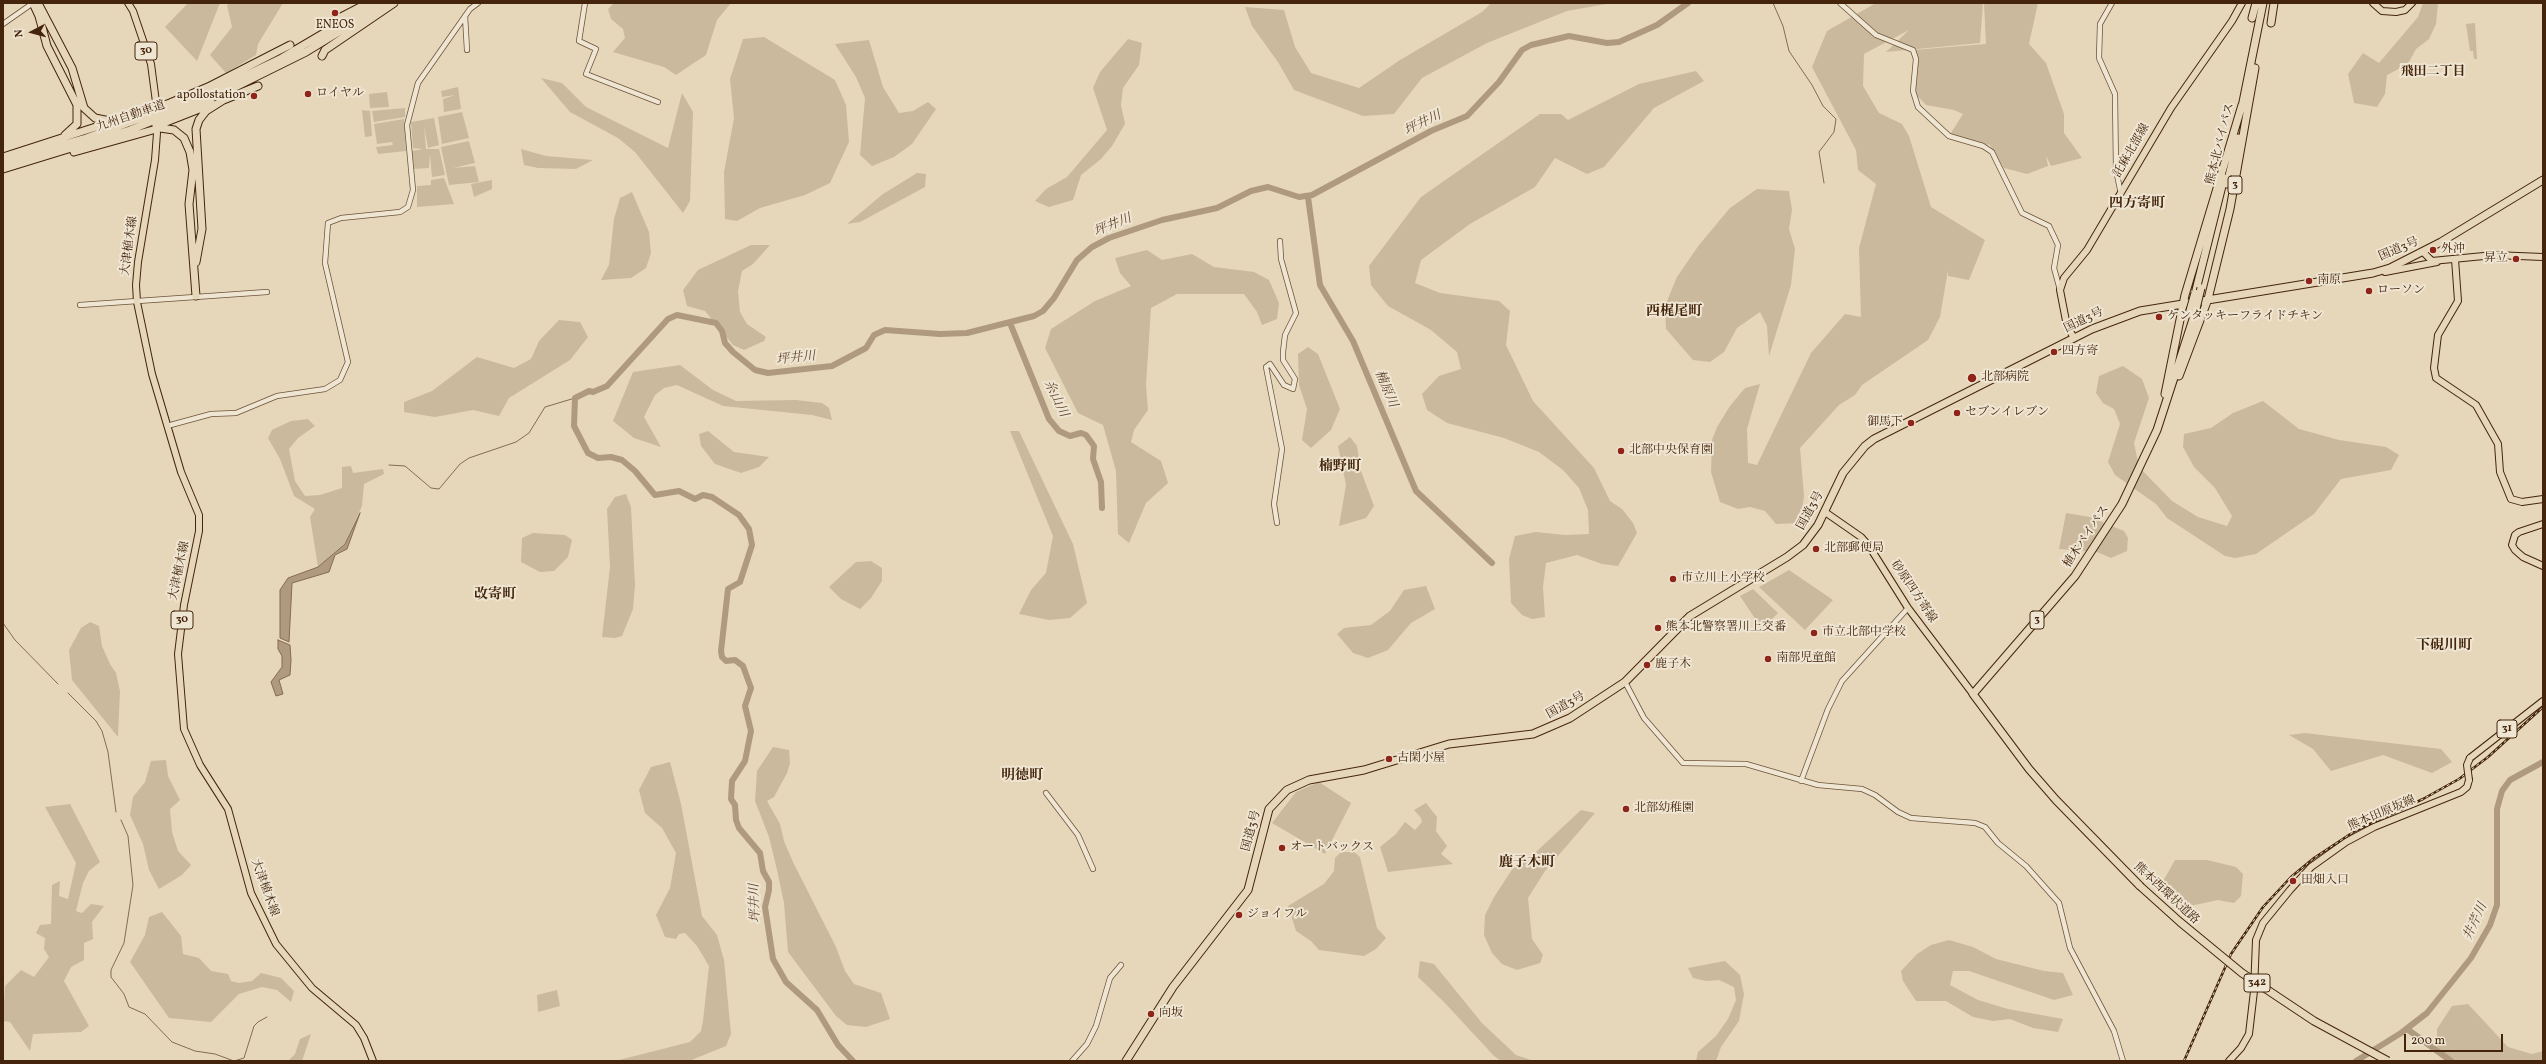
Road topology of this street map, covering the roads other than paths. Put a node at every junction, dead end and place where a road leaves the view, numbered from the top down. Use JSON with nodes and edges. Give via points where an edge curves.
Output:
{"nodes":[{"id":1,"x":33,"y":3,"type":"edge"},
{"id":2,"x":38,"y":3,"type":"edge"},
{"id":3,"x":128,"y":3,"type":"edge"},
{"id":4,"x":368,"y":3,"type":"edge"},
{"id":5,"x":375,"y":3,"type":"edge"},
{"id":6,"x":386,"y":3,"type":"edge"},
{"id":7,"x":394,"y":3,"type":"edge"},
{"id":8,"x":478,"y":3,"type":"edge"},
{"id":9,"x":585,"y":3,"type":"edge"},
{"id":10,"x":1840,"y":3,"type":"edge"},
{"id":11,"x":2112,"y":3,"type":"edge"},
{"id":12,"x":2242,"y":3,"type":"edge"},
{"id":13,"x":2256,"y":3,"type":"edge"},
{"id":14,"x":2263,"y":3,"type":"edge"},
{"id":15,"x":2268,"y":3,"type":"edge"},
{"id":16,"x":2274,"y":3,"type":"edge"},
{"id":17,"x":2373,"y":3,"type":"edge"},
{"id":18,"x":2412,"y":3,"type":"edge"},
{"id":19,"x":465,"y":16,"type":"junction"},
{"id":20,"x":2252,"y":18,"type":"dead end"},
{"id":21,"x":334,"y":20,"type":"dead end"},
{"id":22,"x":2272,"y":23,"type":"dead end"},
{"id":23,"x":3,"y":24,"type":"edge"},
{"id":24,"x":290,"y":45,"type":"dead end"},
{"id":25,"x":467,"y":50,"type":"dead end"},
{"id":26,"x":322,"y":56,"type":"dead end"},
{"id":27,"x":2255,"y":68,"type":"junction"},
{"id":28,"x":258,"y":86,"type":"dead end"},
{"id":29,"x":225,"y":99,"type":"junction"},
{"id":30,"x":156,"y":102,"type":"dead end"},
{"id":31,"x":658,"y":102,"type":"dead end"},
{"id":32,"x":2242,"y":105,"type":"junction"},
{"id":33,"x":141,"y":113,"type":"junction"},
{"id":34,"x":157,"y":133,"type":"dead end"},
{"id":35,"x":133,"y":135,"type":"junction"},
{"id":36,"x":45,"y":143,"type":"junction"},
{"id":37,"x":3,"y":157,"type":"edge"},
{"id":38,"x":3,"y":162,"type":"edge"},
{"id":39,"x":3,"y":169,"type":"edge"},
{"id":40,"x":2543,"y":180,"type":"edge"},
{"id":41,"x":2120,"y":194,"type":"junction"},
{"id":42,"x":1280,"y":241,"type":"dead end"},
{"id":43,"x":2423,"y":252,"type":"junction"},
{"id":44,"x":2543,"y":257,"type":"edge"},
{"id":45,"x":2455,"y":259,"type":"junction"},
{"id":46,"x":2438,"y":261,"type":"junction"},
{"id":47,"x":2373,"y":272,"type":"junction"},
{"id":48,"x":2198,"y":289,"type":"junction"},
{"id":49,"x":2060,"y":290,"type":"junction"},
{"id":50,"x":267,"y":292,"type":"dead end"},
{"id":51,"x":196,"y":296,"type":"junction"},
{"id":52,"x":2208,"y":299,"type":"junction"},
{"id":53,"x":137,"y":302,"type":"junction"},
{"id":54,"x":2184,"y":303,"type":"junction"},
{"id":55,"x":80,"y":305,"type":"dead end"},
{"id":56,"x":2074,"y":338,"type":"junction"},
{"id":57,"x":2164,"y":409,"type":"junction"},
{"id":58,"x":167,"y":426,"type":"junction"},
{"id":59,"x":2157,"y":430,"type":"junction"},
{"id":60,"x":2543,"y":499,"type":"edge"},
{"id":61,"x":1825,"y":512,"type":"junction"},
{"id":62,"x":1277,"y":523,"type":"dead end"},
{"id":63,"x":2543,"y":524,"type":"edge"},
{"id":64,"x":2543,"y":566,"type":"edge"},
{"id":65,"x":1908,"y":608,"type":"junction"},
{"id":66,"x":1625,"y":682,"type":"junction"},
{"id":67,"x":1973,"y":694,"type":"junction"},
{"id":68,"x":2543,"y":700,"type":"edge"},
{"id":69,"x":1801,"y":780,"type":"junction"},
{"id":70,"x":1046,"y":793,"type":"dead end"},
{"id":71,"x":1093,"y":869,"type":"dead end"},
{"id":72,"x":1121,"y":965,"type":"dead end"},
{"id":73,"x":373,"y":1061,"type":"edge"},
{"id":74,"x":1072,"y":1061,"type":"edge"},
{"id":75,"x":1126,"y":1061,"type":"edge"},
{"id":76,"x":2123,"y":1061,"type":"edge"},
{"id":77,"x":2229,"y":1061,"type":"edge"},
{"id":78,"x":2388,"y":1061,"type":"edge"}],
"edges":[{"from":1,"to":23,"type":"street"},
{"from":1,"to":36,"type":"highway","via":[[47,46],[78,109],[76,124],[71,131]]},
{"from":2,"to":33,"type":"highway","via":[[72,68],[81,100],[88,114],[106,122]]},
{"from":3,"to":30,"type":"main road","number":"30","via":[[151,64]]},
{"from":4,"to":21,"type":"highway"},
{"from":5,"to":38,"type":"highway","name":"九州自動車道","via":[[312,42],[203,96],[108,131]]},
{"from":6,"to":39,"type":"highway","name":"九州自動車道","via":[[306,52],[219,95],[130,130]]},
{"from":7,"to":26,"type":"highway","via":[[325,50]]},
{"from":8,"to":19,"type":"street"},
{"from":9,"to":31,"type":"street","via":[[579,41],[596,49],[586,74]]},
{"from":10,"to":49,"type":"street","via":[[1876,35],[1913,50],[1916,59],[1913,91],[1918,107],[1949,136],[1983,146],[1992,152],[2022,213],[2049,226],[2058,245],[2054,268]]},
{"from":11,"to":41,"type":"street","via":[[2100,24],[2099,58],[2115,94],[2116,170]]},
{"from":12,"to":41,"type":"main road","name":"託麻北部線","via":[[2181,92]]},
{"from":13,"to":20,"type":"highway"},
{"from":14,"to":32,"type":"highway","name":"熊本北バイパス","number":"3"},
{"from":15,"to":27,"type":"highway","name":"熊本北バイパス","number":"3"},
{"from":16,"to":22,"type":"highway"},
{"from":17,"to":18,"type":"main road","via":[[2382,11],[2391,12],[2405,10]]},
{"from":19,"to":25,"type":"street"},
{"from":19,"to":58,"type":"street","via":[[418,83],[407,125],[413,190],[408,207],[400,212],[341,218],[328,223],[325,263],[348,362],[340,380],[325,389],[277,396],[236,413],[211,414]]},
{"from":24,"to":33,"type":"highway","via":[[191,95]]},
{"from":27,"to":48,"type":"highway","name":"熊本北バイパス","number":"3"},
{"from":27,"to":52,"type":"highway","number":"3","via":[[2230,208]]},
{"from":28,"to":29,"type":"highway"},
{"from":29,"to":35,"type":"highway"},
{"from":29,"to":51,"type":"highway","via":[[206,111],[196,129],[202,225],[196,260]]},
{"from":32,"to":48,"type":"highway","name":"熊本北バイパス","number":"3"},
{"from":32,"to":54,"type":"highway","number":"3","via":[[2210,207]]},
{"from":33,"to":36,"type":"highway"},
{"from":34,"to":53,"type":"main road","name":"大津植木線","number":"30","via":[[138,262]]},
{"from":35,"to":39,"type":"highway","via":[[90,149]]},
{"from":35,"to":51,"type":"highway","via":[[170,128],[181,135],[189,147],[193,170],[189,204]]},
{"from":36,"to":37,"type":"highway"},
{"from":40,"to":43,"type":"highway","name":"国道3号"},
{"from":41,"to":49,"type":"main road","name":"託麻北部線","via":[[2087,250],[2064,278]]},
{"from":42,"to":62,"type":"street","via":[[1281,259],[1296,313],[1285,335],[1283,352],[1283,360],[1295,379],[1293,389],[1284,385],[1270,364],[1266,367],[1282,449],[1274,504]]},
{"from":43,"to":46,"type":"main road","via":[[2430,260]]},
{"from":43,"to":47,"type":"highway","name":"国道3号","via":[[2390,268]]},
{"from":44,"to":45,"type":"main road","via":[[2494,255]]},
{"from":45,"to":46,"type":"main road"},
{"from":45,"to":60,"type":"main road","via":[[2458,300],[2438,335],[2434,368],[2436,378],[2476,406],[2498,444],[2498,466],[2511,499],[2522,502]]},
{"from":46,"to":47,"type":"main road","via":[[2404,269]]},
{"from":47,"to":52,"type":"highway","name":"国道3号"},
{"from":48,"to":57,"type":"highway","name":"植木バイパス","number":"3","bridge":true},
{"from":49,"to":56,"type":"main road","via":[[2067,326]]},
{"from":50,"to":51,"type":"street"},
{"from":51,"to":53,"type":"street"},
{"from":52,"to":54,"type":"highway","name":"国道3号"},
{"from":52,"to":57,"type":"highway","via":[[2170,400]]},
{"from":53,"to":55,"type":"street"},
{"from":53,"to":58,"type":"main road","name":"大津植木線","number":"30","via":[[148,360]]},
{"from":54,"to":56,"type":"highway","name":"国道3号","via":[[2129,313]]},
{"from":54,"to":59,"type":"highway"},
{"from":56,"to":61,"type":"highway","name":"国道3号","via":[[1874,439],[1843,473]]},
{"from":57,"to":59,"type":"highway","name":"植木バイパス","number":"3"},
{"from":58,"to":73,"type":"main road","name":"大津植木線","number":"30","via":[[181,472],[196,505],[200,525],[184,605],[178,654],[187,737],[200,764],[228,809],[252,893],[276,944],[312,988],[356,1025]]},
{"from":59,"to":67,"type":"highway","name":"植木バイパス","number":"3","via":[[2122,504],[2098,543],[2050,606]]},
{"from":61,"to":65,"type":"main road","name":"砂原四方寄線","number":"342","via":[[1870,546]]},
{"from":61,"to":66,"type":"highway","name":"国道3号","via":[[1811,537],[1803,545],[1686,620]]},
{"from":63,"to":64,"type":"main road","via":[[2519,532],[2515,535],[2512,545],[2523,557]]},
{"from":65,"to":67,"type":"main road","name":"砂原四方寄線","number":"342"},
{"from":65,"to":69,"type":"street","via":[[1842,681],[1828,709]]},
{"from":66,"to":69,"type":"street","via":[[1644,718],[1683,763],[1746,764]]},
{"from":66,"to":75,"type":"highway","name":"国道3号","via":[[1570,718],[1533,734],[1449,744],[1364,770],[1309,780],[1284,793],[1273,803],[1266,817],[1248,890],[1173,987]]},
{"from":67,"to":78,"type":"highway","name":"熊本西環状道路","number":"342","bridge":true,"via":[[2029,769],[2056,800],[2140,886],[2180,922],[2242,973],[2314,1021]]},
{"from":68,"to":77,"type":"main road","name":"熊本田原坂線","number":"31","bridge":true,"via":[[2470,758],[2467,765],[2469,780],[2467,787],[2461,792],[2374,827],[2346,842],[2312,867],[2290,890],[2263,923],[2257,935],[2249,1034]]},
{"from":69,"to":76,"type":"street","via":[[1818,785],[1862,789],[1911,818],[1975,822],[1984,827],[1998,843],[2026,866],[2058,903],[2073,956],[2114,1031]]},
{"from":70,"to":71,"type":"street","via":[[1078,835]]},
{"from":72,"to":74,"type":"street","via":[[1110,978],[1096,1026],[1087,1044]]}]}
